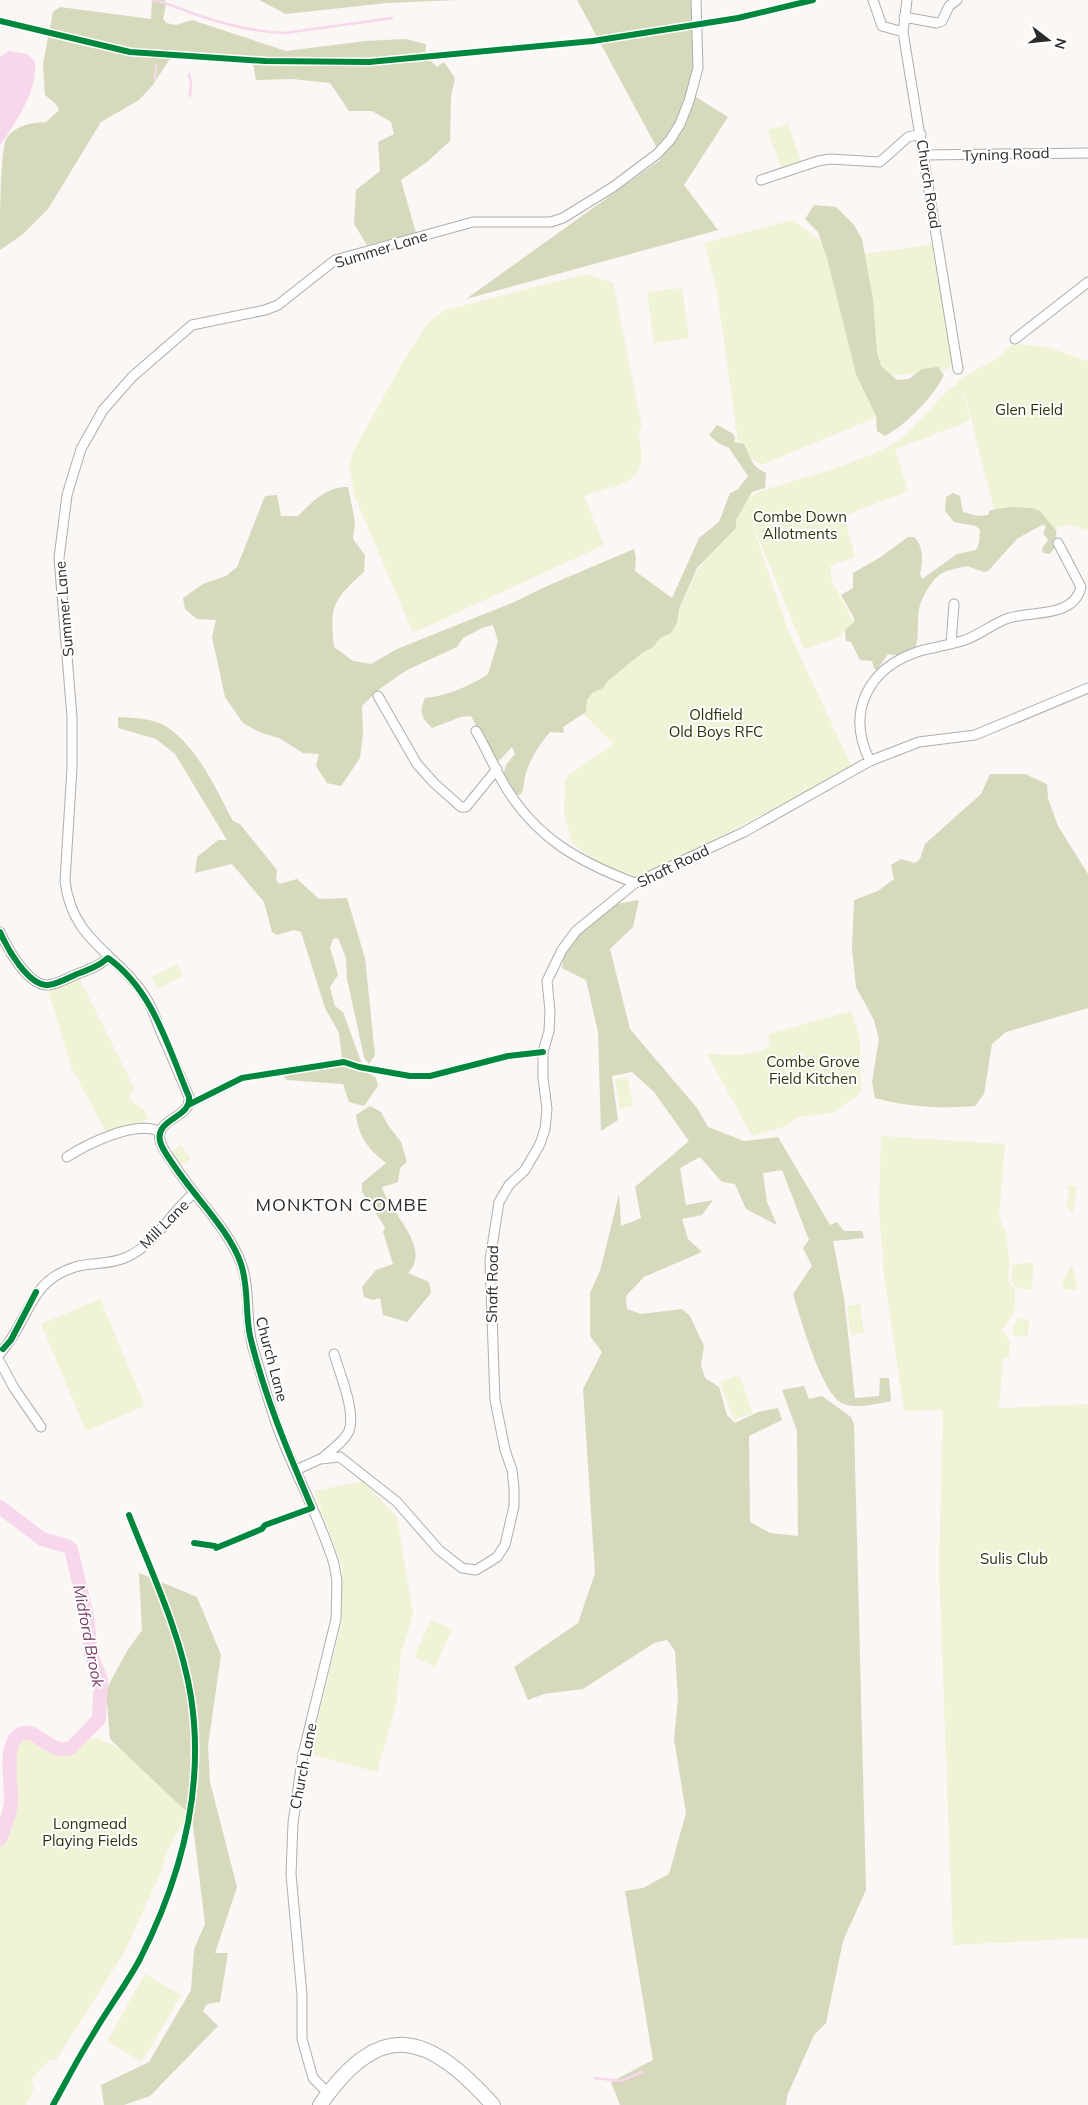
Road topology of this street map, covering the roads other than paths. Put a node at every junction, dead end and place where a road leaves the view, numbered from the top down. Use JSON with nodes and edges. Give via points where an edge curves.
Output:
{"nodes":[{"id":1,"x":696,"y":0,"type":"edge"},
{"id":2,"x":873,"y":0,"type":"edge"},
{"id":3,"x":907,"y":0,"type":"edge"},
{"id":4,"x":957,"y":0,"type":"edge"},
{"id":5,"x":904,"y":17,"type":"junction"},
{"id":6,"x":903,"y":32,"type":"junction"},
{"id":7,"x":921,"y":134,"type":"junction"},
{"id":8,"x":1088,"y":152,"type":"edge"},
{"id":9,"x":925,"y":155,"type":"junction"},
{"id":10,"x":761,"y":180,"type":"dead end"},
{"id":11,"x":1088,"y":282,"type":"edge"},
{"id":12,"x":1015,"y":339,"type":"dead end"},
{"id":13,"x":958,"y":369,"type":"dead end"},
{"id":14,"x":1058,"y":543,"type":"dead end"},
{"id":15,"x":954,"y":604,"type":"dead end"},
{"id":16,"x":951,"y":644,"type":"junction"},
{"id":17,"x":1088,"y":688,"type":"edge"},
{"id":18,"x":378,"y":696,"type":"dead end"},
{"id":19,"x":476,"y":731,"type":"dead end"},
{"id":20,"x":870,"y":761,"type":"junction"},
{"id":21,"x":498,"y":768,"type":"junction"},
{"id":22,"x":635,"y":883,"type":"junction"},
{"id":23,"x":0,"y":932,"type":"edge"},
{"id":24,"x":108,"y":958,"type":"junction"},
{"id":25,"x":160,"y":1132,"type":"junction"},
{"id":26,"x":67,"y":1157,"type":"dead end"},
{"id":27,"x":194,"y":1194,"type":"junction"},
{"id":28,"x":0,"y":1354,"type":"edge"},
{"id":29,"x":334,"y":1354,"type":"dead end"},
{"id":30,"x":0,"y":1362,"type":"edge"},
{"id":31,"x":41,"y":1427,"type":"dead end"},
{"id":32,"x":320,"y":1459,"type":"junction"},
{"id":33,"x":296,"y":1470,"type":"junction"},
{"id":34,"x":328,"y":2093,"type":"junction"},
{"id":35,"x":320,"y":2105,"type":"edge"},
{"id":36,"x":493,"y":2105,"type":"edge"}],
"edges":[{"from":1,"to":24,"type":"street","name":"Summer Lane","via":[[698,68],[680,124],[657,154],[613,188],[551,222],[473,222],[335,260],[278,306],[192,324],[132,377],[103,410],[81,448],[67,495],[59,558],[72,717],[66,888],[78,922]]},
{"from":2,"to":6,"type":"street","via":[[882,26]]},
{"from":3,"to":5,"type":"street","name":"Church Road"},
{"from":4,"to":5,"type":"street","via":[[949,6],[942,22]]},
{"from":5,"to":6,"type":"street","name":"Church Road"},
{"from":6,"to":7,"type":"street","name":"Church Road"},
{"from":7,"to":9,"type":"street","name":"Church Road"},
{"from":7,"to":10,"type":"street","via":[[906,139],[880,162],[818,160]]},
{"from":8,"to":9,"type":"street","name":"Tyning Road"},
{"from":9,"to":13,"type":"street","name":"Church Road"},
{"from":11,"to":12,"type":"street"},
{"from":14,"to":16,"type":"street","via":[[1079,582],[1076,597],[1059,609],[1010,618]]},
{"from":15,"to":16,"type":"street"},
{"from":16,"to":20,"type":"street","via":[[921,651],[876,676],[868,688],[861,713],[863,745]]},
{"from":17,"to":20,"type":"street","name":"Shaft Road","via":[[975,735],[919,742]]},
{"from":18,"to":21,"type":"street","via":[[417,764],[461,807],[466,807]]},
{"from":19,"to":21,"type":"street"},
{"from":20,"to":22,"type":"street","name":"Shaft Road","via":[[744,832]]},
{"from":21,"to":22,"type":"street","via":[[516,803],[559,847],[599,870]]},
{"from":22,"to":32,"type":"street","name":"Shaft Road","via":[[576,931],[550,971],[547,981],[549,1031],[543,1078],[544,1129],[540,1144],[525,1170],[503,1194],[496,1211],[490,1260],[495,1400],[514,1488],[514,1506],[504,1545],[496,1557],[476,1570],[462,1568],[438,1550],[397,1502],[346,1461],[334,1456]]},
{"from":23,"to":24,"type":"street","via":[[22,968],[42,984],[63,980]]},
{"from":24,"to":25,"type":"street","name":"Summer Lane","via":[[124,970],[147,999],[189,1097],[188,1105]]},
{"from":25,"to":26,"type":"street","via":[[147,1128],[120,1133],[85,1145]]},
{"from":25,"to":27,"type":"street","name":"Church Lane","via":[[163,1147]]},
{"from":27,"to":28,"type":"street","name":"Mill Lane","via":[[182,1203],[160,1232],[128,1257],[76,1267],[55,1275],[44,1284],[36,1292]]},
{"from":27,"to":33,"type":"street","name":"Church Lane","via":[[219,1226],[241,1263],[253,1348],[279,1431]]},
{"from":29,"to":32,"type":"street","via":[[350,1409],[350,1421],[348,1432]]},
{"from":30,"to":31,"type":"street"},
{"from":32,"to":33,"type":"street","name":"Shaft Road"},
{"from":33,"to":34,"type":"street","name":"Church Lane","via":[[330,1549],[337,1582],[333,1636],[296,1794],[291,1874],[301,1986],[302,2039],[313,2078]]},
{"from":34,"to":35,"type":"street"},
{"from":34,"to":36,"type":"street","via":[[364,2056],[378,2048],[412,2046],[426,2049],[454,2066]]}]}
